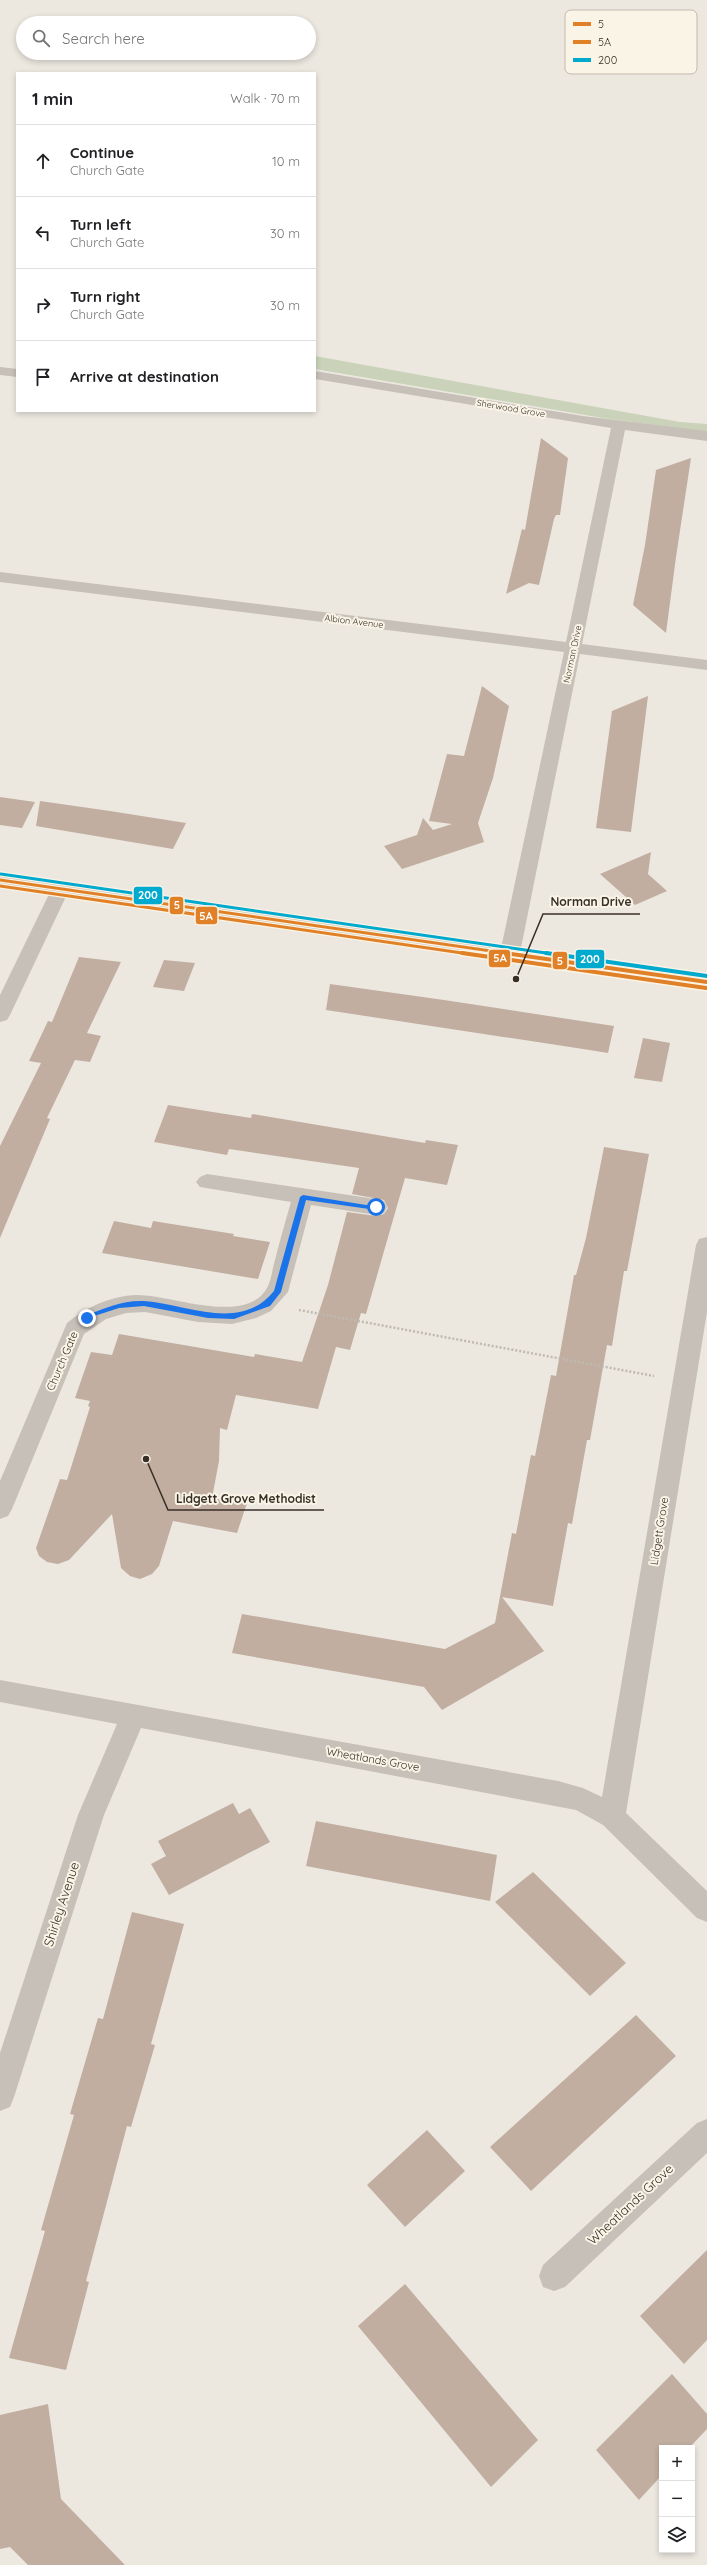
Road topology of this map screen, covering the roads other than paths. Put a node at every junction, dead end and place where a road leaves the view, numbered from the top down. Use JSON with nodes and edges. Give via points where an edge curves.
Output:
{"nodes":[{"id":1,"x":0,"y":371,"type":"edge"},
{"id":2,"x":16,"y":373,"type":"edge"},
{"id":3,"x":316,"y":375,"type":"edge"},
{"id":4,"x":620,"y":426,"type":"junction"},
{"id":5,"x":707,"y":436,"type":"edge"},
{"id":6,"x":0,"y":577,"type":"edge"},
{"id":7,"x":574,"y":648,"type":"junction"},
{"id":8,"x":707,"y":665,"type":"edge"},
{"id":9,"x":0,"y":880,"type":"edge"},
{"id":10,"x":61,"y":888,"type":"junction"},
{"id":11,"x":510,"y":953,"type":"junction"},
{"id":12,"x":707,"y":982,"type":"edge"},
{"id":13,"x":0,"y":1016,"type":"edge"},
{"id":14,"x":207,"y":1182,"type":"dead end"},
{"id":15,"x":303,"y":1197,"type":"junction"},
{"id":16,"x":376,"y":1207,"type":"dead end"},
{"id":17,"x":707,"y":1245,"type":"edge"},
{"id":18,"x":0,"y":1509,"type":"edge"},
{"id":19,"x":0,"y":1691,"type":"edge"},
{"id":20,"x":134,"y":1715,"type":"junction"},
{"id":21,"x":612,"y":1817,"type":"junction"},
{"id":22,"x":707,"y":1909,"type":"edge"},
{"id":23,"x":0,"y":2097,"type":"edge"},
{"id":24,"x":707,"y":2133,"type":"edge"},
{"id":25,"x":554,"y":2276,"type":"dead end"}],
"edges":[{"from":1,"to":2,"type":"street"},
{"from":3,"to":4,"type":"street","name":"Sherwood Grove"},
{"from":4,"to":5,"type":"street","name":"Sherwood Grove"},
{"from":4,"to":7,"type":"street","name":"Norman Drive"},
{"from":6,"to":7,"type":"street","name":"Albion Avenue"},
{"from":7,"to":8,"type":"street","name":"Albion Avenue"},
{"from":7,"to":11,"type":"street","name":"Norman Drive"},
{"from":9,"to":10,"type":"street"},
{"from":10,"to":11,"type":"street"},
{"from":10,"to":13,"type":"street"},
{"from":11,"to":12,"type":"street"},
{"from":14,"to":15,"type":"street"},
{"from":15,"to":16,"type":"street"},
{"from":15,"to":18,"type":"street","name":"Church Gate","via":[[277,1292],[267,1304],[234,1316],[208,1315],[144,1304],[118,1305],[87,1318],[75,1328]]},
{"from":17,"to":21,"type":"street","name":"Lidgett Grove"},
{"from":19,"to":20,"type":"street","name":"Wheatlands Grove"},
{"from":20,"to":21,"type":"street","name":"Wheatlands Grove","via":[[558,1793],[583,1800]]},
{"from":20,"to":23,"type":"street","name":"Shirley Avenue","via":[[80,1848]]},
{"from":21,"to":22,"type":"street","name":"Wheatlands Grove"},
{"from":24,"to":25,"type":"street","name":"Wheatlands Grove"}]}
